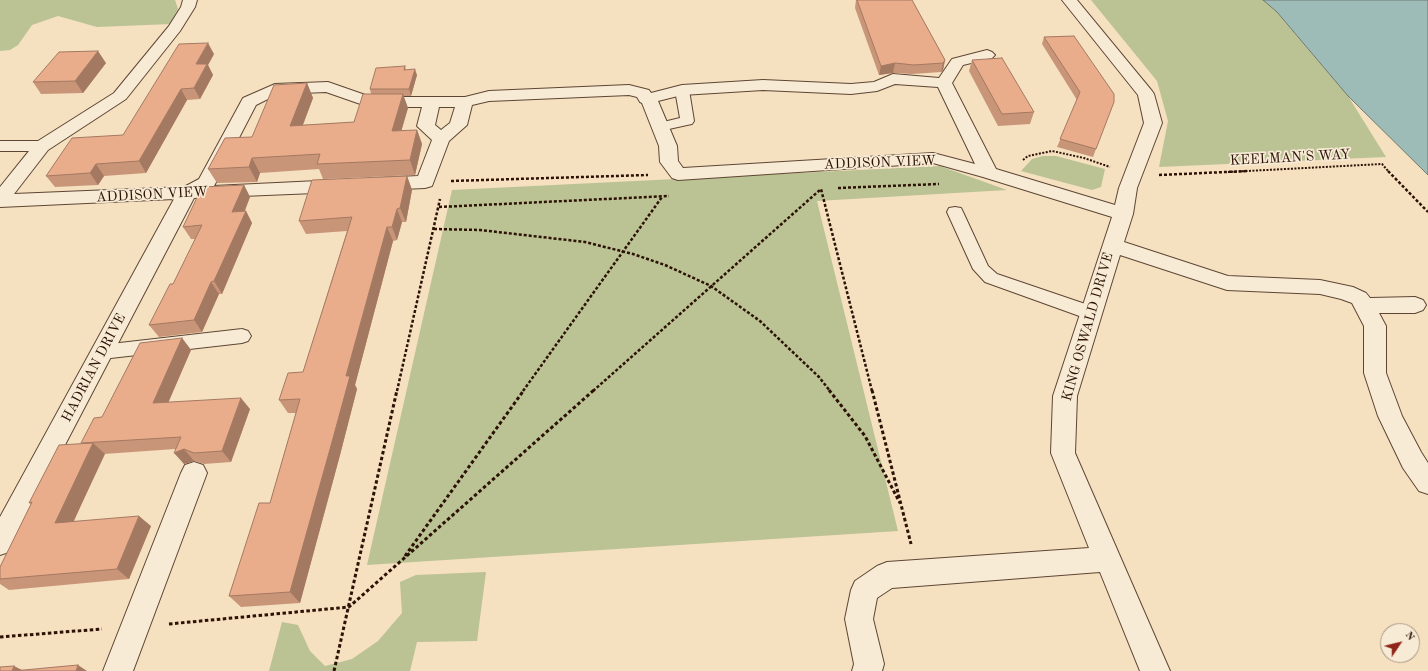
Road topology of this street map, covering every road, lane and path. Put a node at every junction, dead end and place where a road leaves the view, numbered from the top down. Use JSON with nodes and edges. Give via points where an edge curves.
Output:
{"nodes":[{"id":1,"x":190,"y":0,"type":"edge"},
{"id":2,"x":1069,"y":0,"type":"edge"},
{"id":3,"x":987,"y":55,"type":"dead end"},
{"id":4,"x":944,"y":83,"type":"junction"},
{"id":5,"x":682,"y":90,"type":"junction"},
{"id":6,"x":646,"y":99,"type":"junction"},
{"id":7,"x":432,"y":102,"type":"junction"},
{"id":8,"x":465,"y":102,"type":"junction"},
{"id":9,"x":660,"y":127,"type":"junction"},
{"id":10,"x":441,"y":139,"type":"junction"},
{"id":11,"x":0,"y":146,"type":"edge"},
{"id":12,"x":42,"y":146,"type":"junction"},
{"id":13,"x":989,"y":173,"type":"junction"},
{"id":14,"x":678,"y":174,"type":"junction"},
{"id":15,"x":1132,"y":176,"type":"junction"},
{"id":16,"x":444,"y":181,"type":"junction"},
{"id":17,"x":425,"y":182,"type":"junction"},
{"id":18,"x":187,"y":193,"type":"junction"},
{"id":19,"x":0,"y":201,"type":"edge"},
{"id":20,"x":955,"y":212,"type":"dead end"},
{"id":21,"x":1428,"y":212,"type":"edge"},
{"id":22,"x":1123,"y":214,"type":"junction"},
{"id":23,"x":434,"y":229,"type":"junction"},
{"id":24,"x":1112,"y":245,"type":"junction"},
{"id":25,"x":623,"y":251,"type":"junction"},
{"id":26,"x":711,"y":286,"type":"junction"},
{"id":27,"x":1415,"y":305,"type":"dead end"},
{"id":28,"x":1364,"y":306,"type":"junction"},
{"id":29,"x":1091,"y":313,"type":"junction"},
{"id":30,"x":242,"y":336,"type":"dead end"},
{"id":31,"x":102,"y":352,"type":"junction"},
{"id":32,"x":194,"y":473,"type":"dead end"},
{"id":33,"x":1428,"y":483,"type":"edge"},
{"id":34,"x":902,"y":506,"type":"junction"},
{"id":35,"x":0,"y":543,"type":"edge"},
{"id":36,"x":1107,"y":559,"type":"junction"},
{"id":37,"x":403,"y":560,"type":"junction"},
{"id":38,"x":919,"y":573,"type":"junction"},
{"id":39,"x":349,"y":607,"type":"junction"},
{"id":40,"x":134,"y":627,"type":"junction"},
{"id":41,"x":0,"y":637,"type":"edge"},
{"id":42,"x":118,"y":671,"type":"edge"},
{"id":43,"x":334,"y":671,"type":"edge"},
{"id":44,"x":866,"y":671,"type":"edge"},
{"id":45,"x":1154,"y":671,"type":"edge"}],
"edges":[{"from":1,"to":12,"type":"street","via":[[175,28],[120,96]]},
{"from":2,"to":15,"type":"street","name":"KING OSWALD DRIVE","via":[[1146,94],[1153,124]]},
{"from":3,"to":4,"type":"street","via":[[958,62]]},
{"from":4,"to":5,"type":"street","via":[[893,79],[877,86],[851,89],[763,85]]},
{"from":4,"to":13,"type":"street"},
{"from":5,"to":6,"type":"street"},
{"from":5,"to":9,"type":"lane","via":[[687,121]]},
{"from":6,"to":8,"type":"street","via":[[643,93],[629,90],[489,96]]},
{"from":6,"to":9,"type":"street","via":[[650,102]]},
{"from":7,"to":8,"type":"street"},
{"from":7,"to":10,"type":"street","via":[[426,126]]},
{"from":7,"to":18,"type":"street","via":[[369,102],[328,87],[276,89],[249,102],[206,183]]},
{"from":8,"to":10,"type":"street","via":[[458,125]]},
{"from":9,"to":14,"type":"street","via":[[668,146],[669,162]]},
{"from":10,"to":17,"type":"street"},
{"from":11,"to":12,"type":"street"},
{"from":12,"to":19,"type":"street"},
{"from":13,"to":14,"type":"street","name":"ADDISON VIEW","via":[[933,158]]},
{"from":13,"to":22,"type":"street","name":"ADDISON VIEW"},
{"from":14,"to":16,"type":"path"},
{"from":14,"to":25,"type":"path"},
{"from":15,"to":21,"type":"path","name":"KEELMAN'S WAY","via":[[1382,164]]},
{"from":15,"to":22,"type":"street","name":"KING OSWALD DRIVE"},
{"from":16,"to":17,"type":"path"},
{"from":16,"to":23,"type":"path"},
{"from":17,"to":18,"type":"street","name":"ADDISON VIEW"},
{"from":18,"to":19,"type":"street","name":"ADDISON VIEW"},
{"from":18,"to":31,"type":"street","name":"HADRIAN DRIVE"},
{"from":20,"to":29,"type":"lane","via":[[981,269],[991,278]]},
{"from":22,"to":24,"type":"street","name":"KING OSWALD DRIVE"},
{"from":23,"to":25,"type":"path","via":[[536,235],[586,242]]},
{"from":23,"to":39,"type":"path"},
{"from":24,"to":28,"type":"street","via":[[1227,283],[1320,286],[1346,292],[1359,298]]},
{"from":24,"to":29,"type":"street","name":"KING OSWALD DRIVE"},
{"from":25,"to":26,"type":"path","via":[[665,265]]},
{"from":25,"to":37,"type":"path"},
{"from":26,"to":34,"type":"path","via":[[760,321],[819,377],[865,436]]},
{"from":26,"to":34,"type":"path","via":[[820,189]]},
{"from":26,"to":37,"type":"path"},
{"from":27,"to":28,"type":"street"},
{"from":28,"to":33,"type":"street","via":[[1375,326],[1375,373],[1390,416],[1412,460]]},
{"from":29,"to":36,"type":"street","name":"KING OSWALD DRIVE","via":[[1066,396],[1063,453]]},
{"from":30,"to":31,"type":"lane"},
{"from":31,"to":35,"type":"street","name":"HADRIAN DRIVE"},
{"from":32,"to":40,"type":"street"},
{"from":34,"to":38,"type":"path"},
{"from":36,"to":38,"type":"street"},
{"from":36,"to":45,"type":"street","name":"KING OSWALD DRIVE"},
{"from":37,"to":39,"type":"path"},
{"from":38,"to":44,"type":"street","via":[[887,575],[865,590],[859,620],[869,664]]},
{"from":39,"to":40,"type":"path"},
{"from":39,"to":43,"type":"path"},
{"from":40,"to":41,"type":"path"},
{"from":40,"to":42,"type":"street"}]}
